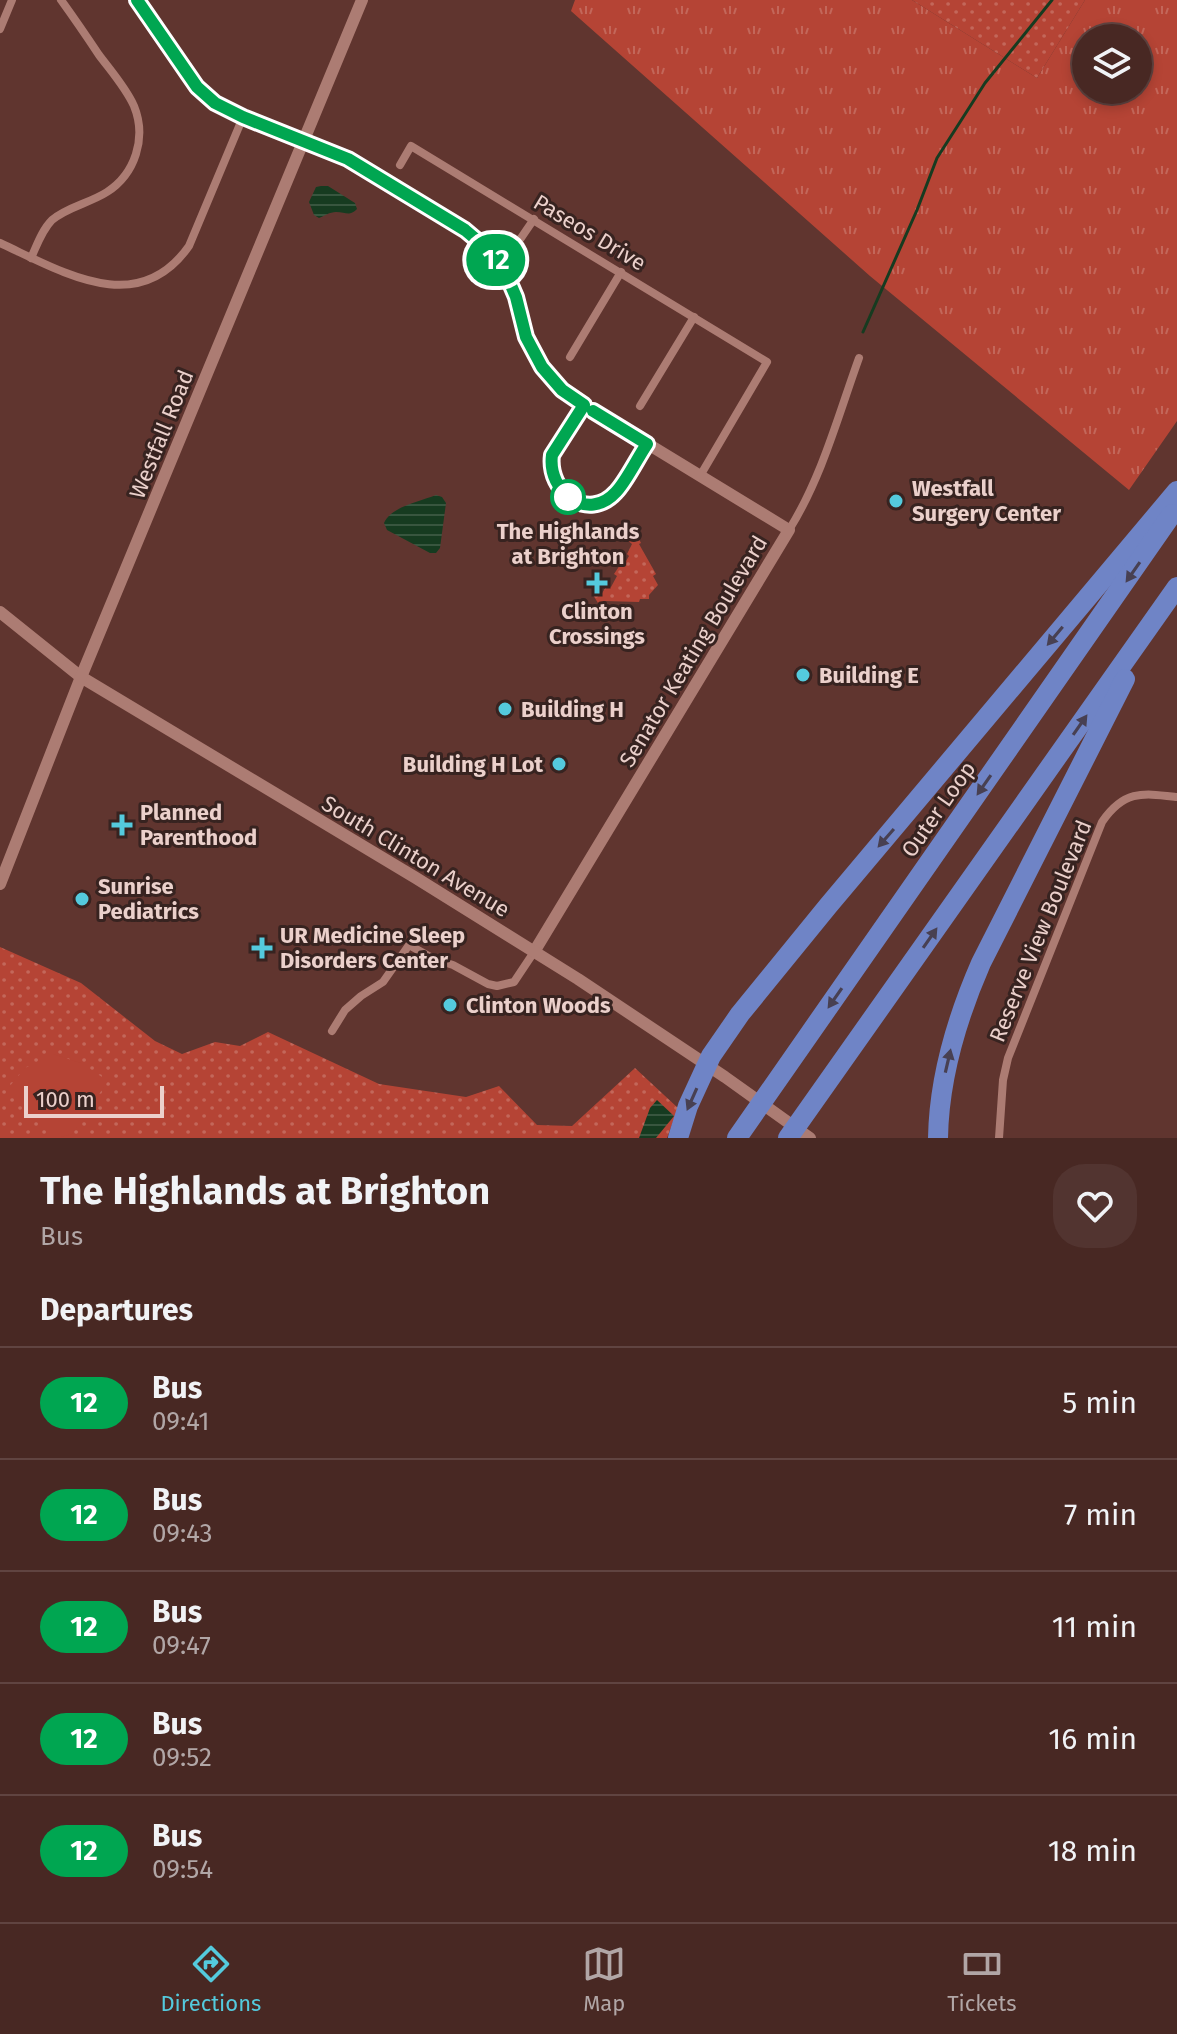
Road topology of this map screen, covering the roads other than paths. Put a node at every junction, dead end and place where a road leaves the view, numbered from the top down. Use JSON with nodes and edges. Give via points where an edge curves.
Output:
{"nodes":[{"id":1,"x":12,"y":0,"type":"edge"},
{"id":2,"x":61,"y":0,"type":"edge"},
{"id":3,"x":362,"y":0,"type":"edge"},
{"id":4,"x":140,"y":1,"type":"edge"},
{"id":5,"x":0,"y":29,"type":"edge"},
{"id":6,"x":243,"y":117,"type":"junction"},
{"id":7,"x":303,"y":141,"type":"junction"},
{"id":8,"x":400,"y":165,"type":"dead end"},
{"id":9,"x":534,"y":219,"type":"junction"},
{"id":10,"x":0,"y":243,"type":"edge"},
{"id":11,"x":31,"y":258,"type":"junction"},
{"id":12,"x":497,"y":261,"type":"junction"},
{"id":13,"x":621,"y":272,"type":"junction"},
{"id":14,"x":694,"y":317,"type":"junction"},
{"id":15,"x":570,"y":357,"type":"dead end"},
{"id":16,"x":859,"y":358,"type":"dead end"},
{"id":17,"x":640,"y":406,"type":"dead end"},
{"id":18,"x":700,"y":476,"type":"junction"},
{"id":19,"x":1177,"y":491,"type":"edge"},
{"id":20,"x":1177,"y":507,"type":"edge"},
{"id":21,"x":789,"y":530,"type":"junction"},
{"id":22,"x":1177,"y":587,"type":"edge"},
{"id":23,"x":0,"y":613,"type":"edge"},
{"id":24,"x":1154,"y":620,"type":"junction"},
{"id":25,"x":81,"y":677,"type":"junction"},
{"id":26,"x":1177,"y":797,"type":"edge"},
{"id":27,"x":0,"y":884,"type":"edge"},
{"id":28,"x":534,"y":952,"type":"junction"},
{"id":29,"x":332,"y":1031,"type":"dead end"},
{"id":30,"x":678,"y":1138,"type":"edge"},
{"id":31,"x":737,"y":1138,"type":"edge"},
{"id":32,"x":788,"y":1138,"type":"edge"},
{"id":33,"x":810,"y":1138,"type":"edge"},
{"id":34,"x":938,"y":1138,"type":"edge"},
{"id":35,"x":999,"y":1138,"type":"edge"}],
"edges":[{"from":1,"to":5,"type":"street"},
{"from":2,"to":11,"type":"street","via":[[129,98],[139,135],[125,176],[104,194],[51,221]]},
{"from":3,"to":7,"type":"street","name":"Westfall Road"},
{"from":4,"to":6,"type":"street","via":[[197,87]]},
{"from":6,"to":7,"type":"street"},
{"from":6,"to":11,"type":"street","via":[[189,246],[162,274],[137,284],[102,285]]},
{"from":7,"to":12,"type":"street","via":[[348,159],[465,230]]},
{"from":7,"to":25,"type":"street","name":"Westfall Road"},
{"from":8,"to":9,"type":"street","name":"Paseos Drive","via":[[411,146]]},
{"from":9,"to":12,"type":"street"},
{"from":9,"to":13,"type":"street","name":"Paseos Drive"},
{"from":10,"to":11,"type":"street"},
{"from":12,"to":18,"type":"street","via":[[513,287],[526,337],[551,379]]},
{"from":13,"to":14,"type":"street","name":"Paseos Drive"},
{"from":13,"to":15,"type":"street"},
{"from":14,"to":17,"type":"street"},
{"from":14,"to":18,"type":"street","name":"Paseos Drive","via":[[767,362]]},
{"from":16,"to":21,"type":"street","name":"Senator Keating Boulevard","via":[[816,480]]},
{"from":18,"to":21,"type":"street"},
{"from":19,"to":30,"type":"highway","one_way":true,"via":[[740,1014],[711,1056]]},
{"from":20,"to":31,"type":"highway","name":"Outer Loop","one_way":true},
{"from":21,"to":28,"type":"street","name":"Senator Keating Boulevard"},
{"from":22,"to":24,"type":"highway"},
{"from":23,"to":25,"type":"street","name":"South Clinton Avenue"},
{"from":32,"to":24,"type":"highway","one_way":true},
{"from":34,"to":24,"type":"highway","one_way":true,"via":[[944,1082],[963,1003]]},
{"from":25,"to":27,"type":"street","name":"Westfall Road"},
{"from":25,"to":28,"type":"street","name":"South Clinton Avenue"},
{"from":26,"to":35,"type":"street","name":"Reserve View Boulevard","via":[[1126,797],[1102,822],[1008,1058]]},
{"from":28,"to":29,"type":"street","via":[[514,982],[497,986],[409,945],[383,982],[345,1010]]},
{"from":28,"to":33,"type":"street","name":"South Clinton Avenue"}]}
